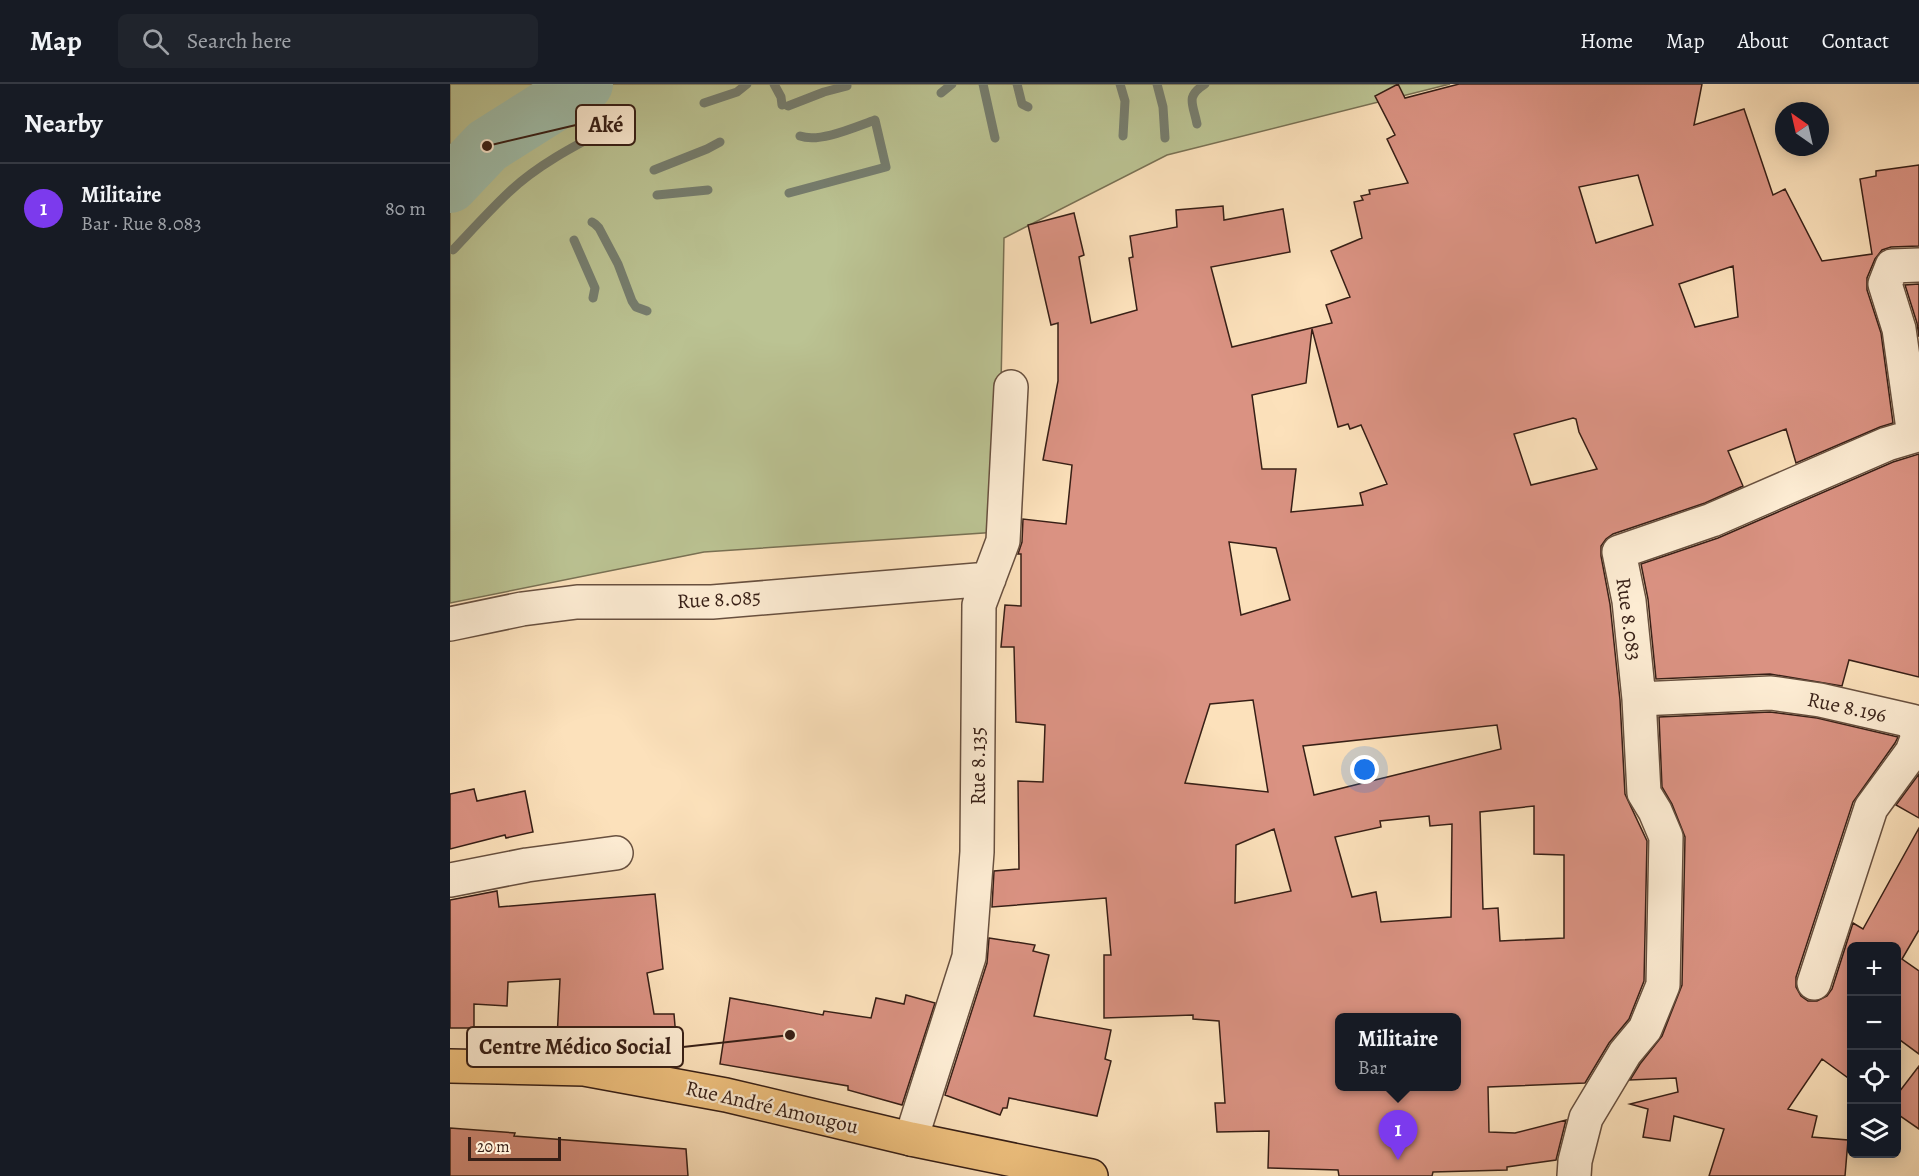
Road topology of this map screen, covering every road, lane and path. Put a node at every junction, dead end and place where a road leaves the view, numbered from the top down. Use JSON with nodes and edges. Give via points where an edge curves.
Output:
{"nodes":[{"id":1,"x":1919,"y":265,"type":"edge"},
{"id":2,"x":1011,"y":387,"type":"dead end"},
{"id":3,"x":989,"y":579,"type":"junction"},
{"id":4,"x":450,"y":624,"type":"edge"},
{"id":5,"x":1639,"y":699,"type":"junction"},
{"id":6,"x":616,"y":853,"type":"dead end"},
{"id":7,"x":450,"y":880,"type":"edge"},
{"id":8,"x":1814,"y":983,"type":"dead end"},
{"id":9,"x":450,"y":1066,"type":"edge"},
{"id":10,"x":911,"y":1139,"type":"junction"},
{"id":11,"x":1091,"y":1176,"type":"edge"},
{"id":12,"x":1574,"y":1176,"type":"edge"}],
"edges":[{"from":1,"to":5,"type":"street","name":"Rue 8.083","via":[[1892,266],[1885,284],[1899,329],[1914,435],[1712,520],[1619,552],[1629,601]]},
{"from":2,"to":3,"type":"street","name":"Rue 8.135","via":[[1003,541]]},
{"from":3,"to":4,"type":"street","name":"Rue 8.085","via":[[712,602],[577,602]]},
{"from":3,"to":10,"type":"street","name":"Rue 8.135","via":[[979,604],[977,852],[969,957]]},
{"from":5,"to":8,"type":"street","name":"Rue 8.196","via":[[1771,693],[1912,721],[1918,735],[1912,752],[1871,808]]},
{"from":5,"to":12,"type":"street","name":"Rue 8.083","via":[[1644,793],[1666,837],[1663,985],[1645,1029],[1625,1053],[1586,1118]]},
{"from":6,"to":7,"type":"street"},
{"from":9,"to":10,"type":"main road","name":"Rue André Amougou","via":[[584,1069],[726,1095]]},
{"from":10,"to":11,"type":"main road","name":"Rue André Amougou"}]}
